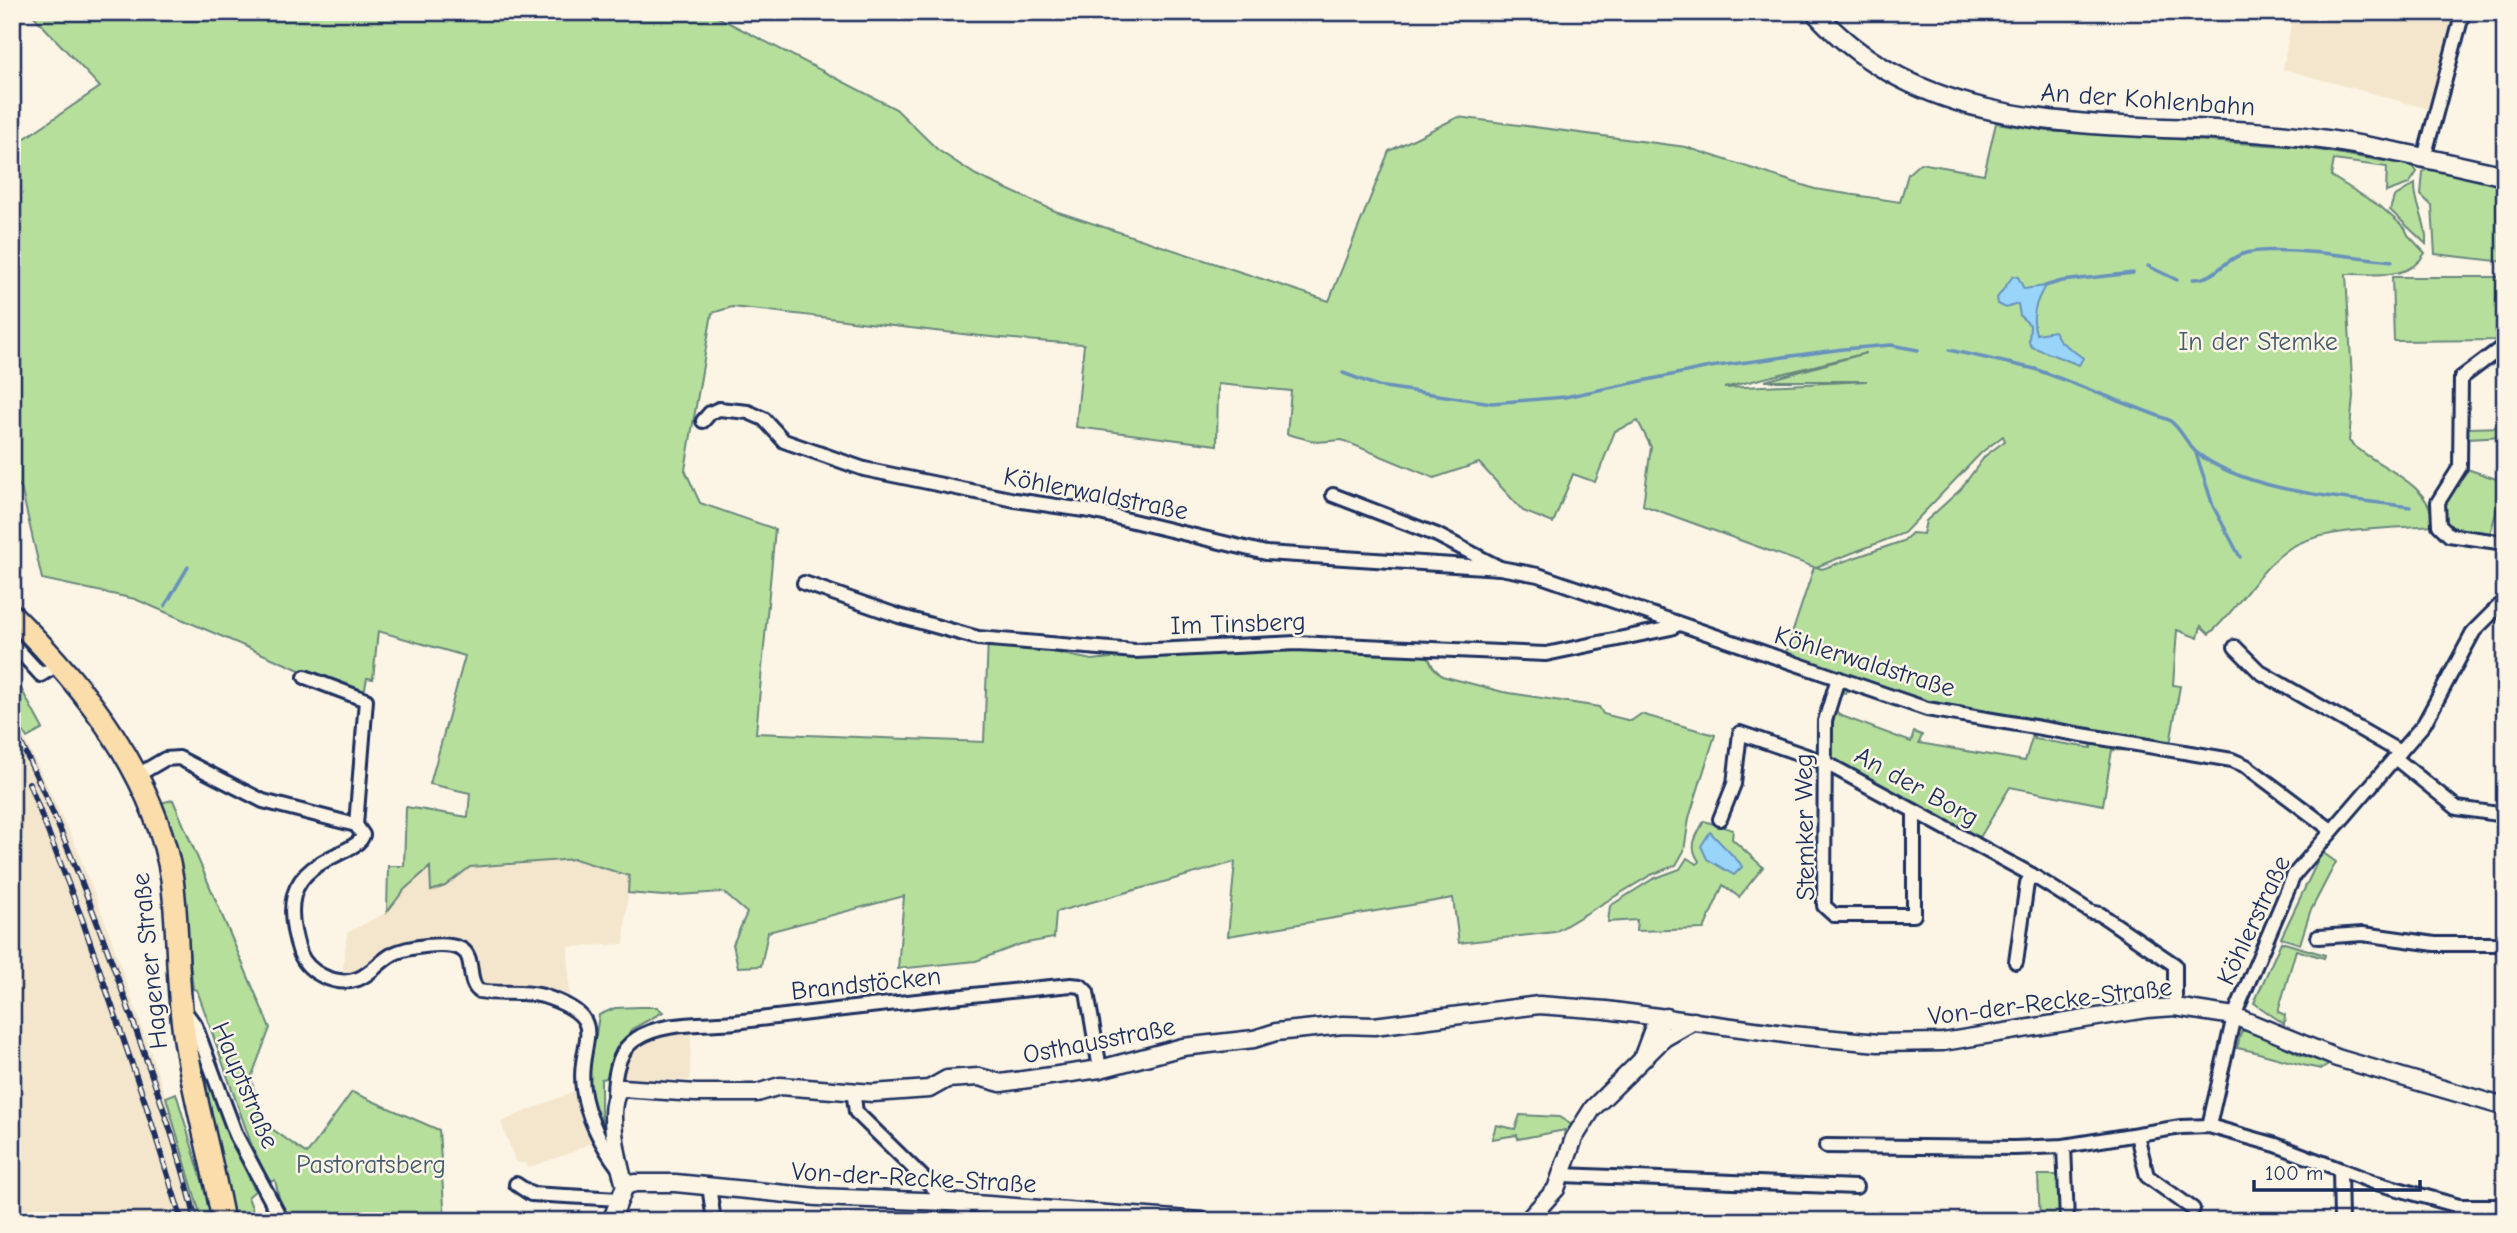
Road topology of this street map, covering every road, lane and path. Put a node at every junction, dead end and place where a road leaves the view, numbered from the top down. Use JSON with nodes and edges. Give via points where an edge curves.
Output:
{"nodes":[{"id":1,"x":1815,"y":12,"type":"edge"},
{"id":2,"x":2463,"y":12,"type":"edge"},
{"id":3,"x":2424,"y":158,"type":"junction"},
{"id":4,"x":2505,"y":176,"type":"edge"},
{"id":5,"x":2505,"y":345,"type":"edge"},
{"id":6,"x":703,"y":421,"type":"dead end"},
{"id":7,"x":1333,"y":495,"type":"dead end"},
{"id":8,"x":2505,"y":543,"type":"edge"},
{"id":9,"x":1500,"y":569,"type":"junction"},
{"id":10,"x":804,"y":583,"type":"dead end"},
{"id":11,"x":2505,"y":600,"type":"edge"},
{"id":12,"x":12,"y":615,"type":"edge"},
{"id":13,"x":1678,"y":624,"type":"junction"},
{"id":14,"x":12,"y":643,"type":"edge"},
{"id":15,"x":2235,"y":647,"type":"dead end"},
{"id":16,"x":59,"y":664,"type":"junction"},
{"id":17,"x":305,"y":677,"type":"dead end"},
{"id":18,"x":1838,"y":678,"type":"junction"},
{"id":19,"x":2397,"y":755,"type":"junction"},
{"id":20,"x":1824,"y":762,"type":"junction"},
{"id":21,"x":136,"y":776,"type":"junction"},
{"id":22,"x":1914,"y":811,"type":"junction"},
{"id":23,"x":2505,"y":815,"type":"edge"},
{"id":24,"x":1720,"y":819,"type":"dead end"},
{"id":25,"x":356,"y":825,"type":"junction"},
{"id":26,"x":2330,"y":829,"type":"junction"},
{"id":27,"x":2032,"y":875,"type":"junction"},
{"id":28,"x":2318,"y":937,"type":"dead end"},
{"id":29,"x":2505,"y":944,"type":"edge"},
{"id":30,"x":2016,"y":962,"type":"dead end"},
{"id":31,"x":2175,"y":1007,"type":"junction"},
{"id":32,"x":181,"y":1008,"type":"junction"},
{"id":33,"x":2234,"y":1016,"type":"junction"},
{"id":34,"x":1694,"y":1021,"type":"joint"},
{"id":35,"x":1659,"y":1023,"type":"junction"},
{"id":36,"x":1100,"y":1069,"type":"junction"},
{"id":37,"x":853,"y":1090,"type":"junction"},
{"id":38,"x":614,"y":1096,"type":"junction"},
{"id":39,"x":2505,"y":1107,"type":"edge"},
{"id":40,"x":2209,"y":1126,"type":"junction"},
{"id":41,"x":2137,"y":1135,"type":"junction"},
{"id":42,"x":1826,"y":1146,"type":"dead end"},
{"id":43,"x":2064,"y":1146,"type":"junction"},
{"id":44,"x":619,"y":1168,"type":"junction"},
{"id":45,"x":2340,"y":1170,"type":"junction"},
{"id":46,"x":1563,"y":1175,"type":"junction"},
{"id":47,"x":516,"y":1184,"type":"dead end"},
{"id":48,"x":709,"y":1186,"type":"junction"},
{"id":49,"x":1856,"y":1187,"type":"dead end"},
{"id":50,"x":622,"y":1193,"type":"junction"},
{"id":51,"x":948,"y":1202,"type":"junction"},
{"id":52,"x":964,"y":1203,"type":"junction"},
{"id":53,"x":2459,"y":1206,"type":"junction"},
{"id":54,"x":2505,"y":1206,"type":"edge"},
{"id":55,"x":2193,"y":1209,"type":"dead end"},
{"id":56,"x":223,"y":1221,"type":"edge"},
{"id":57,"x":282,"y":1221,"type":"edge"},
{"id":58,"x":611,"y":1221,"type":"edge"},
{"id":59,"x":714,"y":1221,"type":"edge"},
{"id":60,"x":963,"y":1221,"type":"edge"},
{"id":61,"x":1201,"y":1221,"type":"edge"},
{"id":62,"x":1527,"y":1221,"type":"edge"},
{"id":63,"x":2067,"y":1221,"type":"edge"},
{"id":64,"x":2342,"y":1221,"type":"edge"},
{"id":65,"x":2459,"y":1221,"type":"edge"}],
"edges":[{"from":1,"to":3,"type":"main road","name":"An der Kohlenbahn","via":[[1854,50],[1899,79],[1994,112],[2086,124],[2278,134]]},
{"from":2,"to":3,"type":"street"},
{"from":3,"to":4,"type":"main road","name":"An der Kohlenbahn"},
{"from":5,"to":8,"type":"street","via":[[2461,378],[2460,467],[2438,502],[2439,525],[2449,535]]},
{"from":6,"to":9,"type":"street","name":"Köhlerwaldstraße","via":[[719,409],[748,412],[764,419],[784,441],[864,469],[1091,511],[1266,552]]},
{"from":7,"to":9,"type":"street","name":"Köhlerwaldstraße","via":[[1437,535]]},
{"from":9,"to":13,"type":"street","name":"Köhlerwaldstraße","via":[[1538,575]]},
{"from":10,"to":13,"type":"street","name":"Im Tinsberg","via":[[978,638],[1135,651],[1296,643],[1546,653]]},
{"from":11,"to":19,"type":"street","name":"Köhlerstraße","via":[[2474,631],[2437,703]]},
{"from":12,"to":16,"type":"main road","name":"Hagener Straße"},
{"from":13,"to":18,"type":"street","name":"Köhlerwaldstraße"},
{"from":14,"to":16,"type":"street","via":[[41,675]]},
{"from":15,"to":19,"type":"street","via":[[2260,672]]},
{"from":16,"to":21,"type":"main road","name":"Hagener Straße","via":[[99,714]]},
{"from":17,"to":25,"type":"street","via":[[366,700]]},
{"from":18,"to":20,"type":"street","name":"Stemker Weg","via":[[1825,720]]},
{"from":18,"to":26,"type":"street","name":"Köhlerwaldstraße","via":[[1927,709],[2232,760]]},
{"from":19,"to":23,"type":"street","via":[[2457,808]]},
{"from":19,"to":26,"type":"street","name":"Köhlerstraße"},
{"from":20,"to":22,"type":"street","name":"An der Borg"},
{"from":20,"to":22,"type":"street","name":"Stemker Weg","via":[[1824,906],[1831,914],[1914,915]]},
{"from":20,"to":24,"type":"street","name":"An der Borg","via":[[1740,733],[1734,783]]},
{"from":21,"to":25,"type":"street","via":[[165,759],[179,758],[263,801]]},
{"from":21,"to":32,"type":"main road","name":"Hagener Straße","via":[[171,876]]},
{"from":22,"to":27,"type":"street","name":"An der Borg"},
{"from":25,"to":44,"type":"street","via":[[363,835],[359,842],[315,864],[297,887],[293,923],[305,963],[323,976],[351,981],[398,952],[459,948],[468,957],[472,983],[479,991],[541,996],[574,1011],[590,1032],[582,1077],[587,1105]]},
{"from":26,"to":33,"type":"street","name":"Köhlerstraße","via":[[2291,879]]},
{"from":27,"to":30,"type":"street"},
{"from":27,"to":31,"type":"street","name":"An der Borg","via":[[2175,965]]},
{"from":28,"to":29,"type":"street","via":[[2363,934],[2440,945]]},
{"from":31,"to":33,"type":"street","name":"Von-der-Recke-Straße"},
{"from":31,"to":34,"type":"street","name":"Von-der-Recke-Straße","via":[[1943,1042],[1878,1042]]},
{"from":32,"to":56,"type":"main road","name":"Hagener Straße"},
{"from":32,"to":57,"type":"street","name":"Hauptstraße","via":[[195,1025],[236,1135]]},
{"from":33,"to":39,"type":"street","name":"Von-der-Recke-Straße","via":[[2337,1058]]},
{"from":33,"to":40,"type":"street","name":"Köhlerstraße"},
{"from":34,"to":35,"type":"street","name":"Osthausstraße"},
{"from":35,"to":36,"type":"street","name":"Osthausstraße","via":[[1539,1005],[1508,1007],[1374,1026],[1276,1032],[1254,1040],[1183,1047]]},
{"from":35,"to":46,"type":"street","via":[[1642,1059],[1587,1116],[1574,1138]]},
{"from":36,"to":37,"type":"street","name":"Osthausstraße","via":[[1001,1083],[979,1077],[947,1079],[929,1089]]},
{"from":36,"to":38,"type":"street","name":"Brandstöcken","via":[[1087,992],[1071,985],[661,1030],[633,1040],[623,1054],[614,1076]]},
{"from":37,"to":38,"type":"street","name":"Osthausstraße","via":[[780,1087],[757,1093],[696,1093],[622,1088]]},
{"from":37,"to":51,"type":"street","via":[[856,1112]]},
{"from":38,"to":44,"type":"street"},
{"from":40,"to":41,"type":"street"},
{"from":40,"to":45,"type":"street"},
{"from":41,"to":43,"type":"street"},
{"from":41,"to":55,"type":"street","via":[[2147,1176]]},
{"from":42,"to":43,"type":"street"},
{"from":43,"to":63,"type":"street"},
{"from":44,"to":50,"type":"street"},
{"from":45,"to":53,"type":"street"},
{"from":45,"to":64,"type":"street"},
{"from":46,"to":49,"type":"street"},
{"from":46,"to":62,"type":"street"},
{"from":47,"to":50,"type":"street","via":[[531,1194]]},
{"from":48,"to":50,"type":"street","name":"Von-der-Recke-Straße","via":[[635,1183]]},
{"from":48,"to":51,"type":"street","name":"Von-der-Recke-Straße","via":[[817,1197]]},
{"from":48,"to":59,"type":"street"},
{"from":50,"to":58,"type":"street"},
{"from":51,"to":52,"type":"street","name":"Von-der-Recke-Straße"},
{"from":52,"to":60,"type":"street"},
{"from":52,"to":61,"type":"street","name":"Von-der-Recke-Straße"},
{"from":53,"to":54,"type":"street"},
{"from":53,"to":65,"type":"street"}]}
